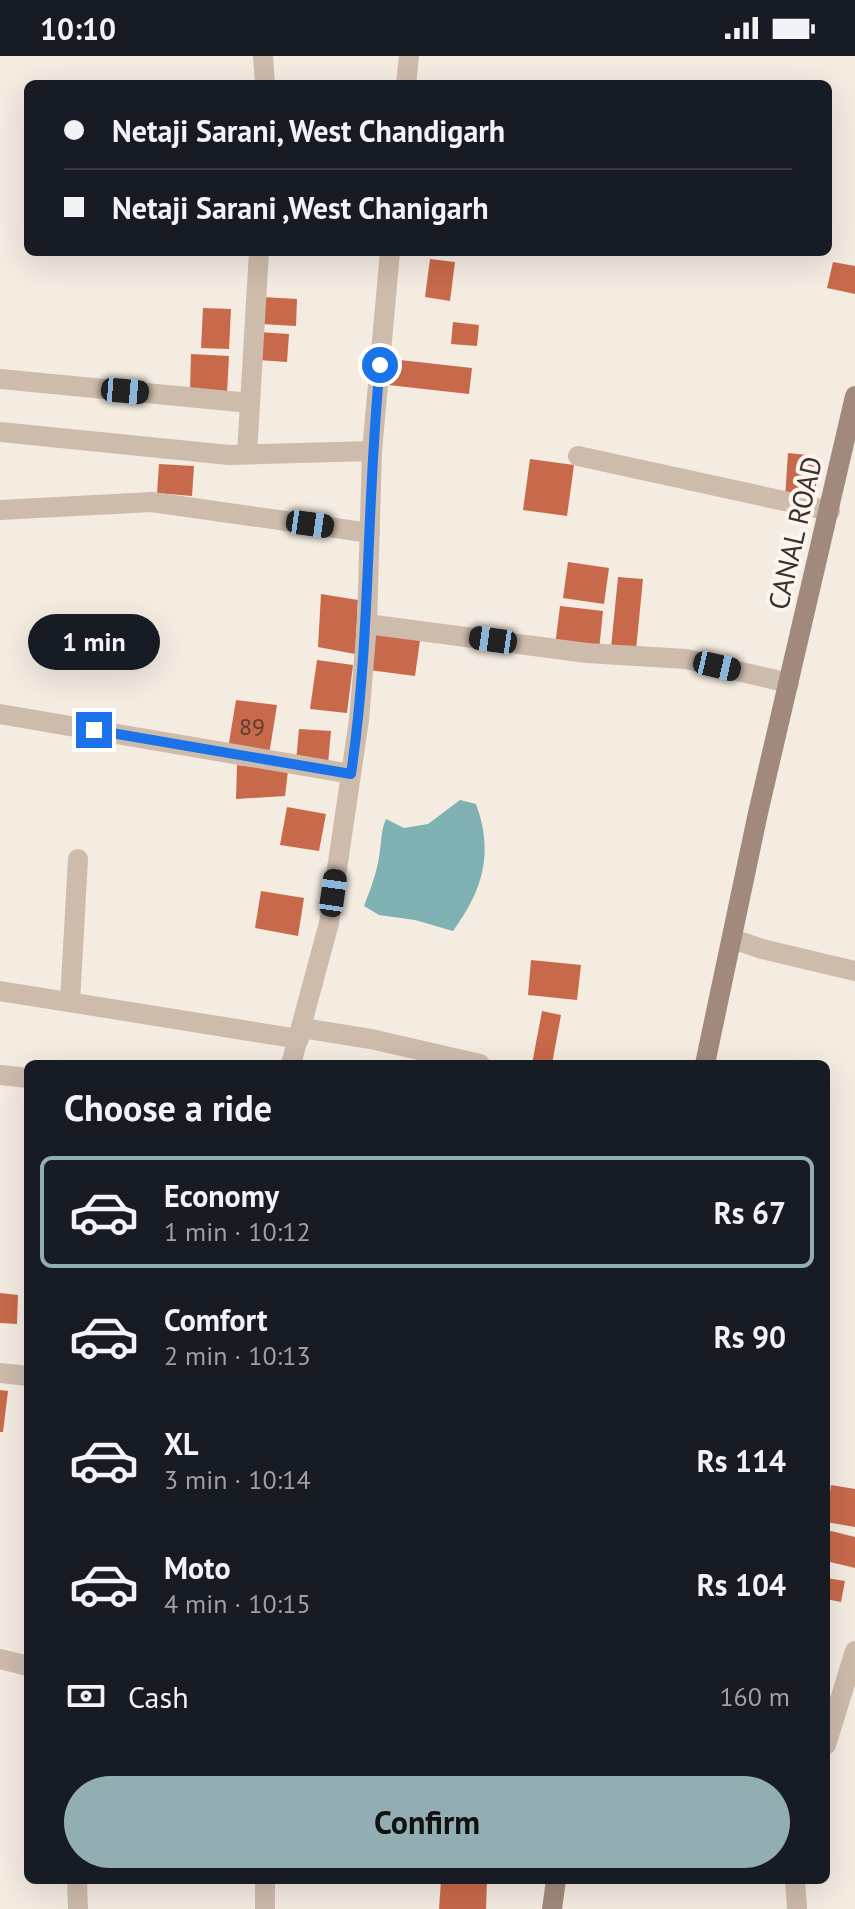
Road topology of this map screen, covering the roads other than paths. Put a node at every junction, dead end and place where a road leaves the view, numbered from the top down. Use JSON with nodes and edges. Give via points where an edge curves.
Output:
{"nodes":[{"id":1,"x":263,"y":56,"type":"edge"},
{"id":2,"x":409,"y":56,"type":"edge"},
{"id":3,"x":265,"y":80,"type":"edge"},
{"id":4,"x":406,"y":80,"type":"edge"},
{"id":5,"x":259,"y":256,"type":"edge"},
{"id":6,"x":390,"y":256,"type":"edge"},
{"id":7,"x":0,"y":379,"type":"edge"},
{"id":8,"x":855,"y":396,"type":"edge"},
{"id":9,"x":250,"y":403,"type":"junction"},
{"id":10,"x":0,"y":432,"type":"edge"},
{"id":11,"x":372,"y":451,"type":"junction"},
{"id":12,"x":247,"y":454,"type":"junction"},
{"id":13,"x":578,"y":456,"type":"dead end"},
{"id":14,"x":0,"y":510,"type":"edge"},
{"id":15,"x":830,"y":511,"type":"junction"},
{"id":16,"x":370,"y":533,"type":"junction"},
{"id":17,"x":367,"y":624,"type":"junction"},
{"id":18,"x":789,"y":683,"type":"junction"},
{"id":19,"x":0,"y":714,"type":"edge"},
{"id":20,"x":351,"y":774,"type":"junction"},
{"id":21,"x":78,"y":859,"type":"dead end"},
{"id":22,"x":733,"y":939,"type":"junction"},
{"id":23,"x":855,"y":971,"type":"edge"},
{"id":24,"x":0,"y":991,"type":"edge"},
{"id":25,"x":70,"y":1002,"type":"junction"},
{"id":26,"x":300,"y":1033,"type":"junction"},
{"id":27,"x":292,"y":1060,"type":"edge"},
{"id":28,"x":463,"y":1060,"type":"edge"},
{"id":29,"x":706,"y":1060,"type":"edge"},
{"id":30,"x":0,"y":1075,"type":"edge"},
{"id":31,"x":24,"y":1078,"type":"edge"},
{"id":32,"x":0,"y":1373,"type":"edge"},
{"id":33,"x":24,"y":1376,"type":"edge"},
{"id":34,"x":0,"y":1659,"type":"edge"},
{"id":35,"x":854,"y":1661,"type":"edge"},
{"id":36,"x":24,"y":1665,"type":"edge"},
{"id":37,"x":830,"y":1733,"type":"edge"},
{"id":38,"x":77,"y":1884,"type":"edge"},
{"id":39,"x":265,"y":1884,"type":"edge"},
{"id":40,"x":555,"y":1884,"type":"edge"},
{"id":41,"x":795,"y":1884,"type":"edge"},
{"id":42,"x":78,"y":1909,"type":"edge"},
{"id":43,"x":265,"y":1909,"type":"edge"},
{"id":44,"x":552,"y":1909,"type":"edge"},
{"id":45,"x":797,"y":1909,"type":"edge"}],
"edges":[{"from":1,"to":3,"type":"street"},
{"from":2,"to":4,"type":"street"},
{"from":5,"to":9,"type":"street"},
{"from":6,"to":11,"type":"street"},
{"from":7,"to":9,"type":"street"},
{"from":8,"to":15,"type":"street","name":"CANAL ROAD"},
{"from":9,"to":12,"type":"street"},
{"from":10,"to":12,"type":"street"},
{"from":11,"to":12,"type":"street"},
{"from":11,"to":16,"type":"street"},
{"from":13,"to":15,"type":"street"},
{"from":14,"to":16,"type":"street","via":[[152,502]]},
{"from":15,"to":18,"type":"street","name":"CANAL ROAD"},
{"from":16,"to":17,"type":"street"},
{"from":17,"to":18,"type":"street","via":[[587,653],[686,659]]},
{"from":17,"to":20,"type":"street"},
{"from":18,"to":22,"type":"street","name":"CANAL ROAD"},
{"from":19,"to":20,"type":"street"},
{"from":20,"to":26,"type":"street","via":[[329,923]]},
{"from":21,"to":25,"type":"street"},
{"from":22,"to":23,"type":"street"},
{"from":22,"to":29,"type":"street"},
{"from":24,"to":25,"type":"street"},
{"from":25,"to":26,"type":"street"},
{"from":26,"to":27,"type":"street"},
{"from":26,"to":28,"type":"street","via":[[371,1039]]},
{"from":30,"to":31,"type":"street"},
{"from":32,"to":33,"type":"street"},
{"from":34,"to":36,"type":"street"},
{"from":35,"to":37,"type":"street"},
{"from":38,"to":42,"type":"street"},
{"from":39,"to":43,"type":"street"},
{"from":40,"to":44,"type":"street"},
{"from":41,"to":45,"type":"street"}]}
